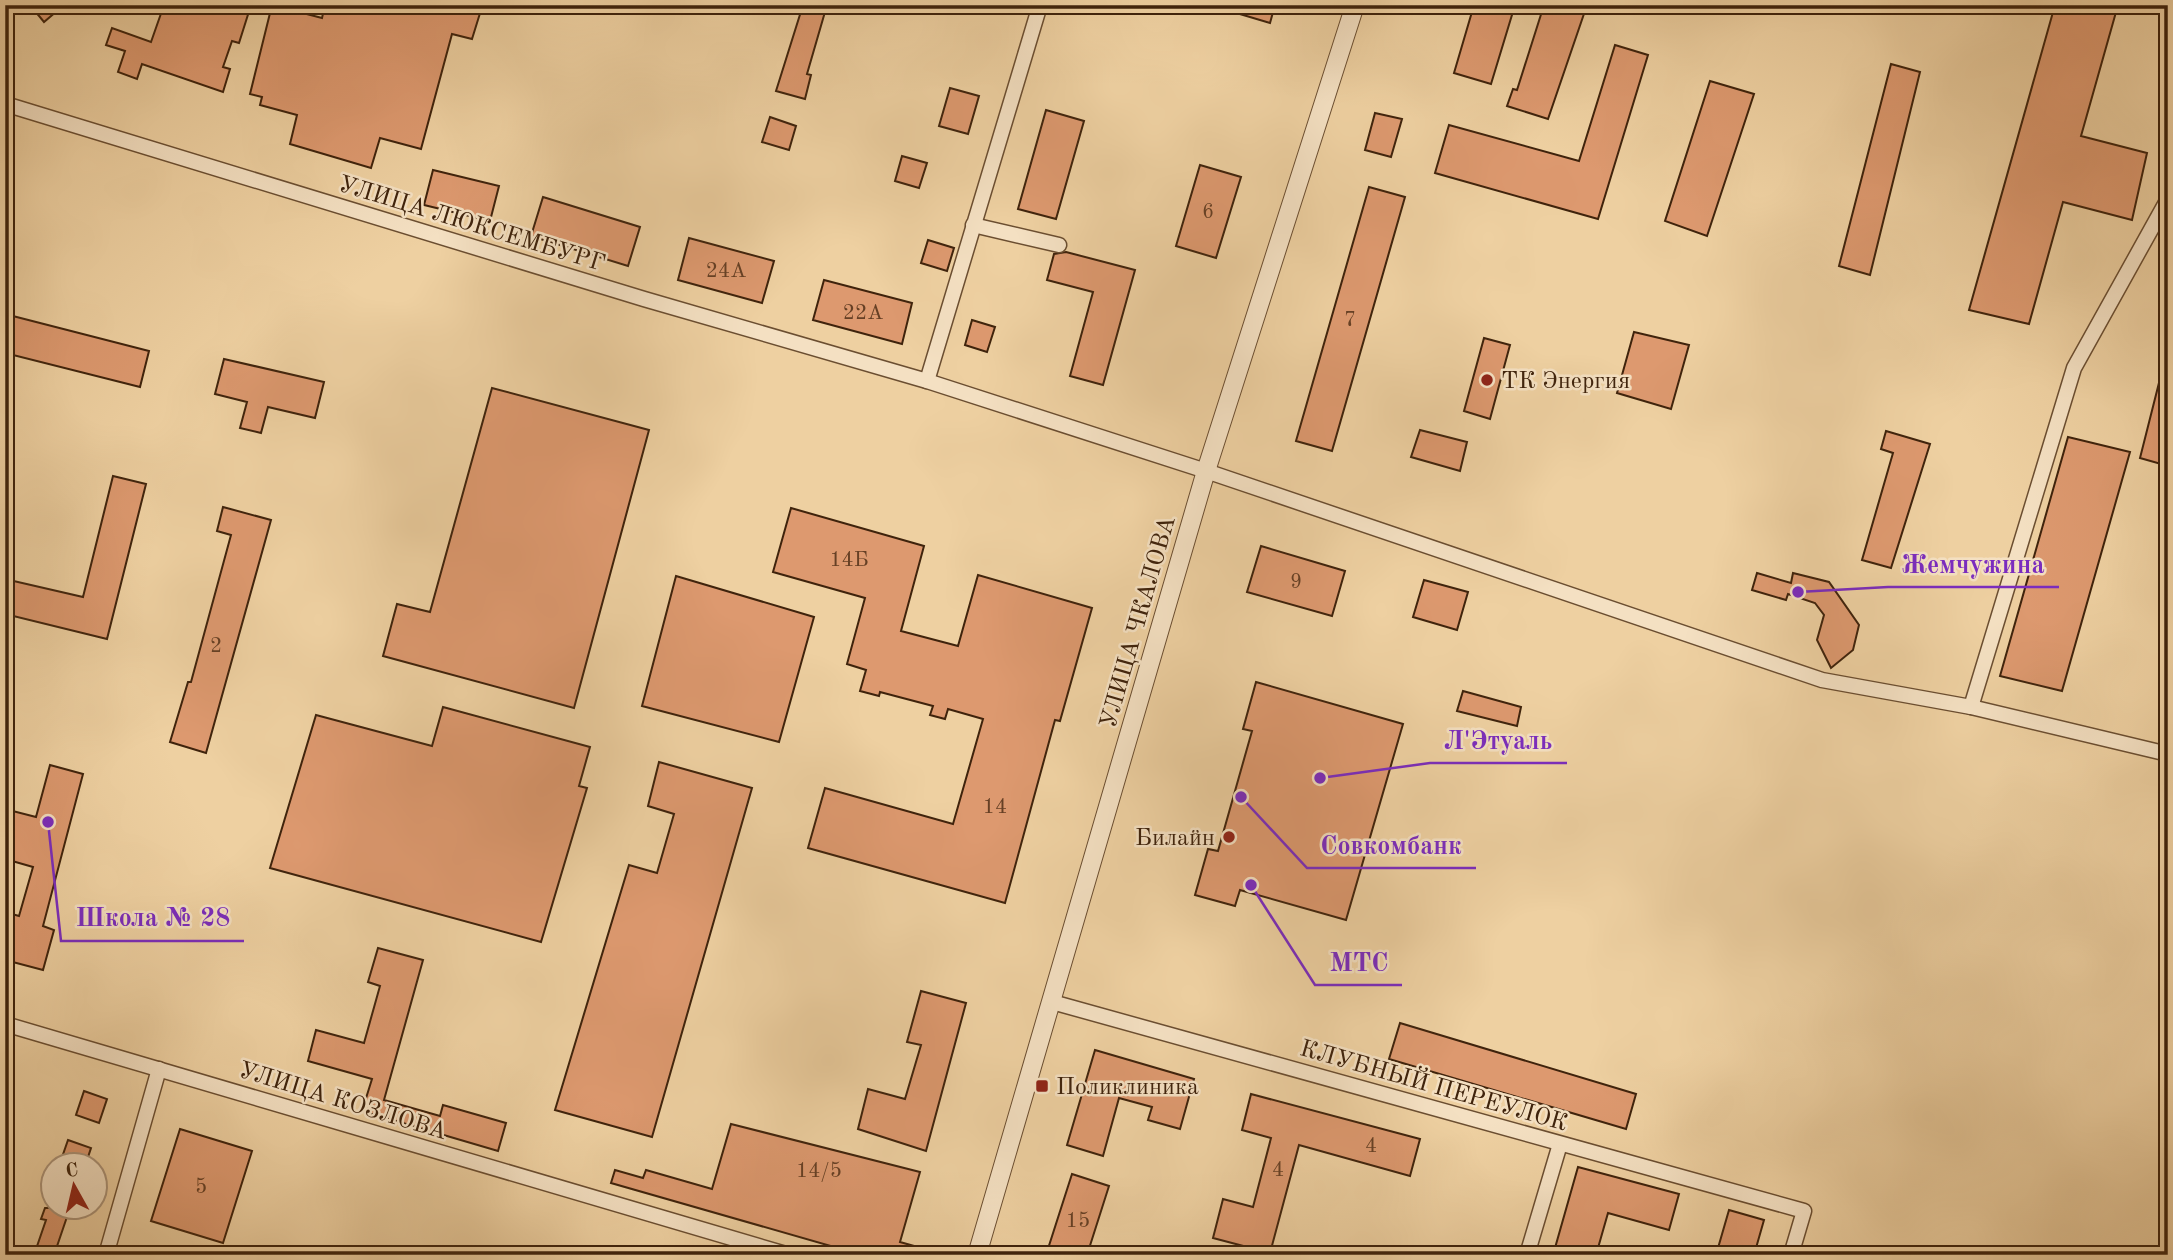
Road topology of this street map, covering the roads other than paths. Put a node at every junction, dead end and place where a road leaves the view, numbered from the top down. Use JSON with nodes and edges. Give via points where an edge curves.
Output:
{"nodes":[{"id":1,"x":1040,"y":5,"type":"edge"},
{"id":2,"x":1355,"y":5,"type":"edge"},
{"id":3,"x":5,"y":104,"type":"edge"},
{"id":4,"x":2168,"y":199,"type":"edge"},
{"id":5,"x":973,"y":225,"type":"junction"},
{"id":6,"x":1059,"y":245,"type":"dead end"},
{"id":7,"x":927,"y":381,"type":"junction"},
{"id":8,"x":1206,"y":471,"type":"junction"},
{"id":9,"x":1971,"y":707,"type":"junction"},
{"id":10,"x":2168,"y":754,"type":"edge"},
{"id":11,"x":1052,"y":1002,"type":"junction"},
{"id":12,"x":5,"y":1024,"type":"edge"},
{"id":13,"x":159,"y":1069,"type":"junction"},
{"id":14,"x":1559,"y":1144,"type":"junction"},
{"id":15,"x":106,"y":1255,"type":"edge"},
{"id":16,"x":789,"y":1255,"type":"edge"},
{"id":17,"x":976,"y":1255,"type":"edge"},
{"id":18,"x":1527,"y":1255,"type":"edge"},
{"id":19,"x":1791,"y":1255,"type":"edge"}],
"edges":[{"from":1,"to":5,"type":"street"},
{"from":2,"to":8,"type":"street","name":"УЛИЦА ЧКАЛОВА"},
{"from":3,"to":7,"type":"street","name":"УЛИЦА ЛЮКСЕМБУРГ"},
{"from":4,"to":9,"type":"street","via":[[2074,368]]},
{"from":5,"to":6,"type":"street"},
{"from":5,"to":7,"type":"street"},
{"from":7,"to":8,"type":"street","name":"УЛИЦА ЛЮКСЕМБУРГ"},
{"from":8,"to":9,"type":"street","name":"УЛИЦА ЛЮКСЕМБУРГ","via":[[1822,680]]},
{"from":8,"to":11,"type":"street","name":"УЛИЦА ЧКАЛОВА"},
{"from":9,"to":10,"type":"street","name":"УЛИЦА ЛЮКСЕМБУРГ"},
{"from":11,"to":14,"type":"street","name":"КЛУБНЫЙ ПЕРЕУЛОК"},
{"from":11,"to":17,"type":"street","name":"УЛИЦА ЧКАЛОВА"},
{"from":12,"to":13,"type":"street","name":"УЛИЦА КОЗЛОВА"},
{"from":13,"to":15,"type":"street"},
{"from":13,"to":16,"type":"street","name":"УЛИЦА КОЗЛОВА"},
{"from":14,"to":18,"type":"street"},
{"from":14,"to":19,"type":"street","name":"КЛУБНЫЙ ПЕРЕУЛОК","via":[[1804,1211]]}]}
